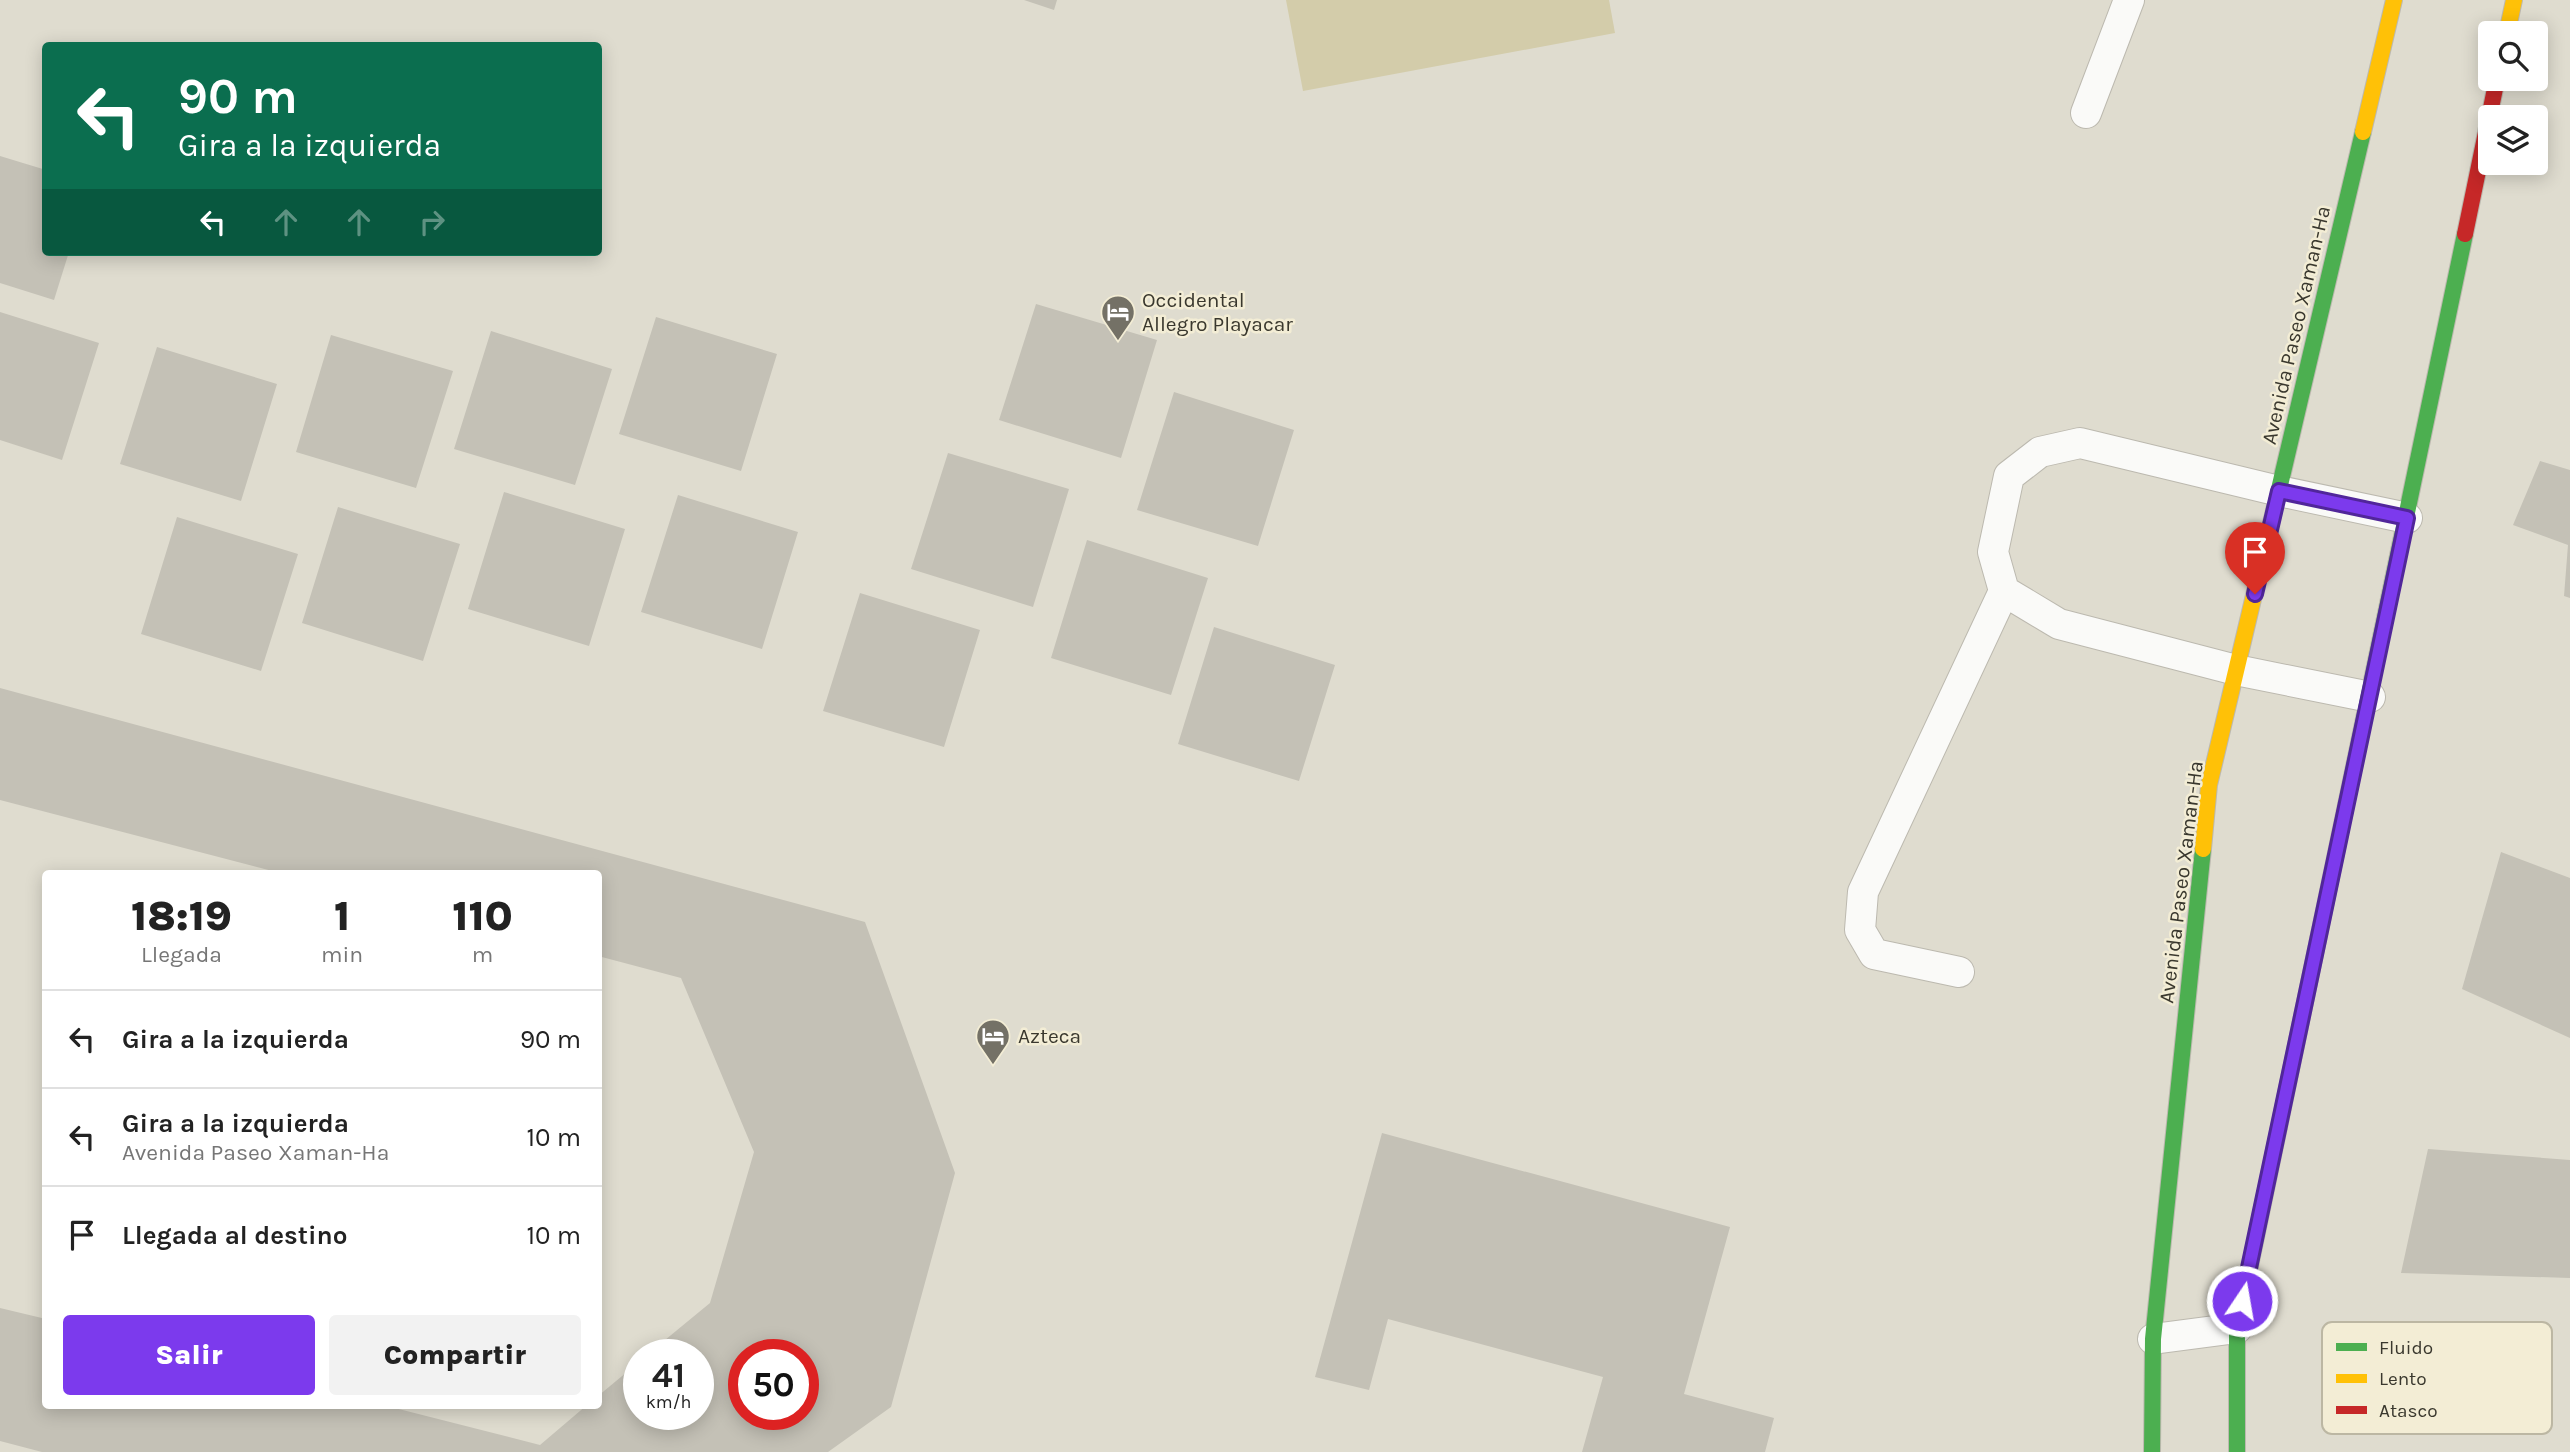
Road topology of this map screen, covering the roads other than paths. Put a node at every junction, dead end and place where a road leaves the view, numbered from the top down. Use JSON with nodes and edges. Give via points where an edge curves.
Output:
{"nodes":[{"id":1,"x":2129,"y":0,"type":"edge"},
{"id":2,"x":2394,"y":0,"type":"edge"},
{"id":3,"x":2514,"y":0,"type":"edge"},
{"id":4,"x":2510,"y":21,"type":"edge"},
{"id":5,"x":2495,"y":91,"type":"edge"},
{"id":6,"x":2086,"y":113,"type":"dead end"},
{"id":7,"x":2279,"y":491,"type":"junction"},
{"id":8,"x":2407,"y":518,"type":"junction"},
{"id":9,"x":2004,"y":591,"type":"junction"},
{"id":10,"x":2236,"y":670,"type":"junction"},
{"id":11,"x":2370,"y":697,"type":"junction"},
{"id":12,"x":1959,"y":972,"type":"dead end"},
{"id":13,"x":2237,"y":1328,"type":"junction"},
{"id":14,"x":2153,"y":1339,"type":"junction"},
{"id":15,"x":2152,"y":1452,"type":"edge"},
{"id":16,"x":2237,"y":1452,"type":"edge"}],
"edges":[{"from":1,"to":6,"type":"lane"},
{"from":2,"to":7,"type":"main road","name":"Avenida Paseo Xaman-Ha"},
{"from":3,"to":4,"type":"main road"},
{"from":5,"to":8,"type":"main road"},
{"from":7,"to":8,"type":"lane"},
{"from":7,"to":9,"type":"lane","via":[[2080,443],[2040,452],[2010,476],[1993,552]]},
{"from":7,"to":10,"type":"main road","name":"Avenida Paseo Xaman-Ha"},
{"from":8,"to":11,"type":"main road"},
{"from":9,"to":10,"type":"lane","via":[[2059,624]]},
{"from":9,"to":12,"type":"lane","via":[[1863,892],[1860,930],[1874,954]]},
{"from":10,"to":11,"type":"lane"},
{"from":10,"to":14,"type":"main road","name":"Avenida Paseo Xaman-Ha","via":[[2209,785]]},
{"from":11,"to":13,"type":"main road"},
{"from":13,"to":14,"type":"lane"},
{"from":13,"to":16,"type":"main road"},
{"from":14,"to":15,"type":"main road","name":"Avenida Paseo Xaman-Ha"}]}
